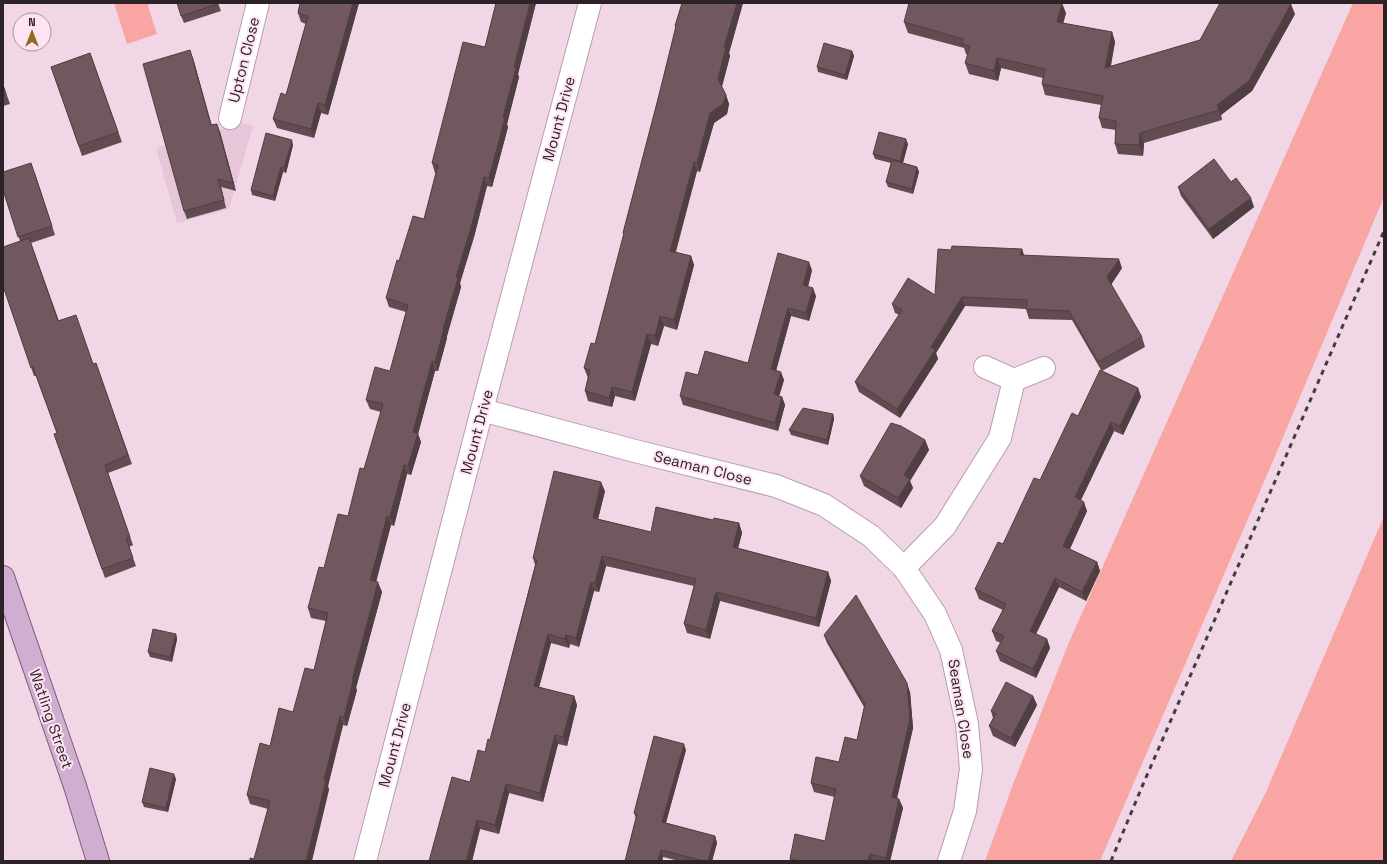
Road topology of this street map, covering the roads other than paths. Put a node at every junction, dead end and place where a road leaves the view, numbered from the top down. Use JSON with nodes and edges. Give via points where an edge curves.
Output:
{"nodes":[{"id":1,"x":258,"y":3,"type":"edge"},
{"id":2,"x":590,"y":3,"type":"edge"},
{"id":3,"x":230,"y":118,"type":"dead end"},
{"id":4,"x":985,"y":367,"type":"dead end"},
{"id":5,"x":1044,"y":368,"type":"dead end"},
{"id":6,"x":1014,"y":380,"type":"junction"},
{"id":7,"x":482,"y":410,"type":"junction"},
{"id":8,"x":904,"y":568,"type":"junction"},
{"id":9,"x":3,"y":577,"type":"edge"},
{"id":10,"x":98,"y":861,"type":"edge"},
{"id":11,"x":365,"y":861,"type":"edge"},
{"id":12,"x":949,"y":861,"type":"edge"}],
"edges":[{"from":1,"to":3,"type":"street","name":"Upton Close"},
{"from":2,"to":7,"type":"street","name":"Mount Drive"},
{"from":4,"to":6,"type":"street"},
{"from":5,"to":6,"type":"street"},
{"from":6,"to":8,"type":"street","via":[[1000,438],[945,526]]},
{"from":7,"to":8,"type":"street","name":"Seaman Close","via":[[776,486],[824,505],[871,536]]},
{"from":7,"to":11,"type":"street","name":"Mount Drive"},
{"from":8,"to":12,"type":"street","name":"Seaman Close","via":[[935,614],[951,650],[967,724],[971,769],[965,811]]},
{"from":9,"to":10,"type":"main road","name":"Watling Street"}]}
